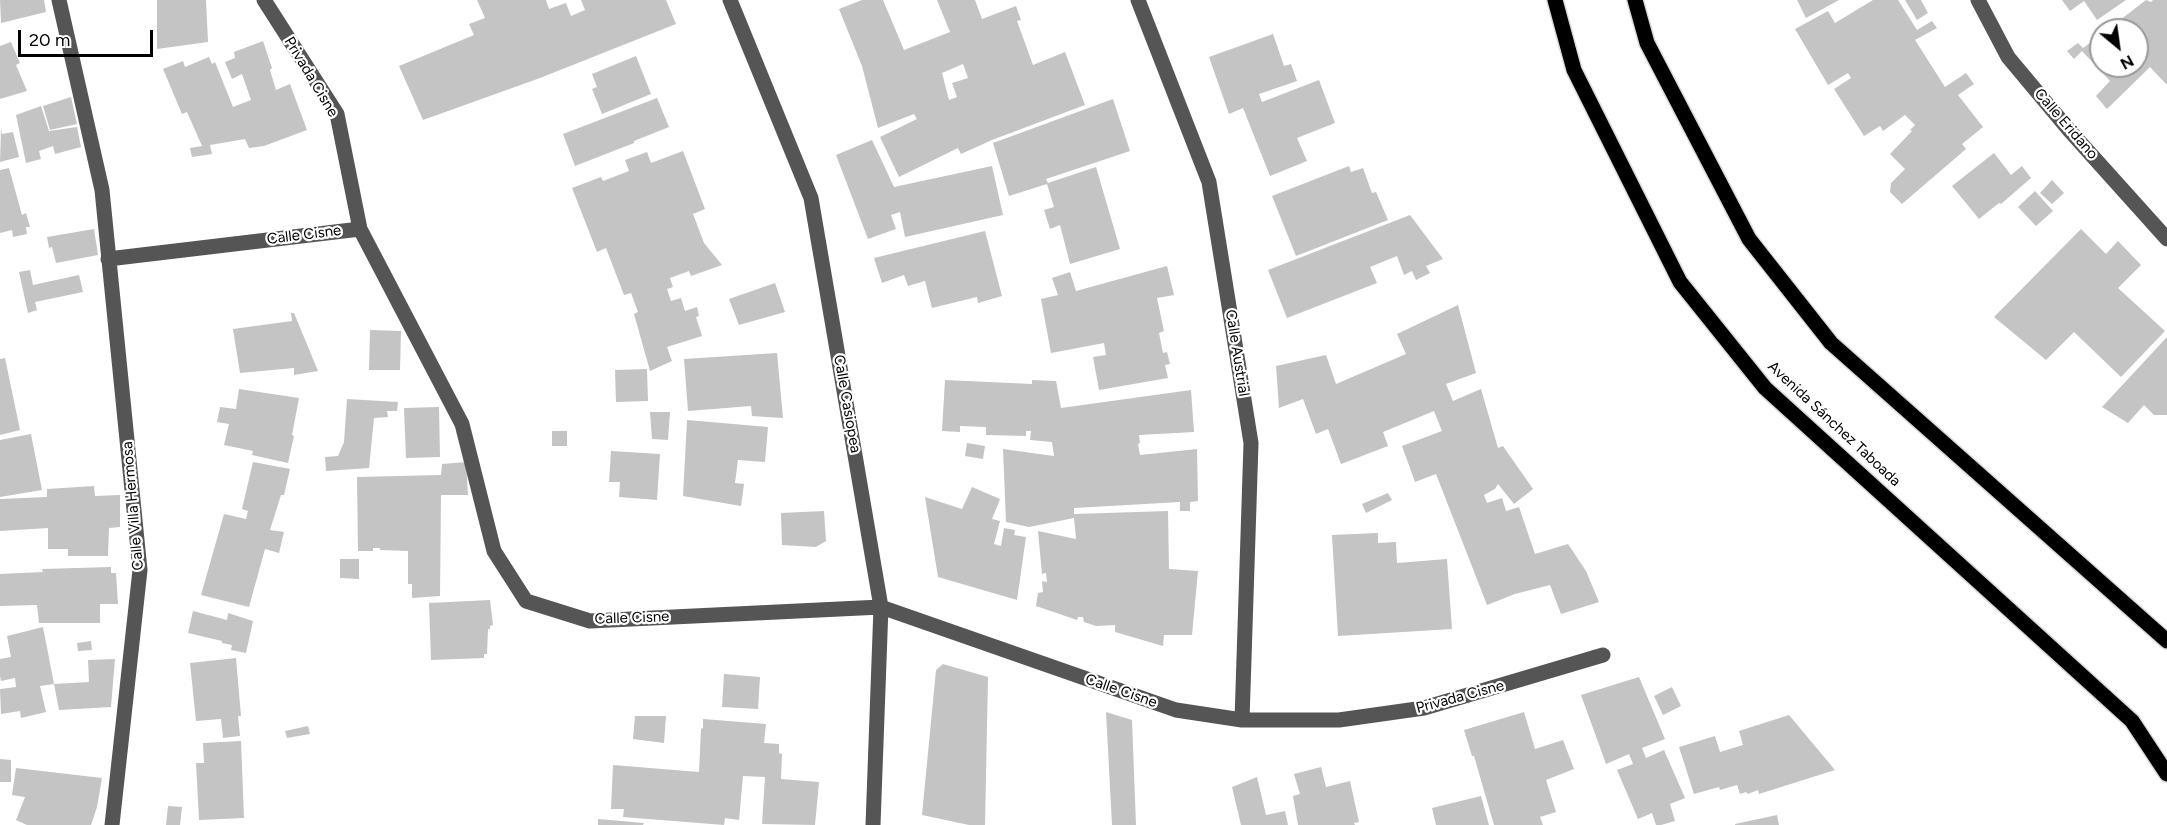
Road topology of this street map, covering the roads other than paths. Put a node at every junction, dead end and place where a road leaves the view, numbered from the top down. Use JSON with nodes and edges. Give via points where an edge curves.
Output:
{"nodes":[{"id":1,"x":59,"y":0,"type":"edge"},
{"id":2,"x":264,"y":0,"type":"edge"},
{"id":3,"x":730,"y":0,"type":"edge"},
{"id":4,"x":1138,"y":0,"type":"edge"},
{"id":5,"x":1555,"y":0,"type":"edge"},
{"id":6,"x":1635,"y":0,"type":"edge"},
{"id":7,"x":1978,"y":0,"type":"edge"},
{"id":8,"x":360,"y":229,"type":"junction"},
{"id":9,"x":2167,"y":239,"type":"edge"},
{"id":10,"x":108,"y":259,"type":"junction"},
{"id":11,"x":881,"y":607,"type":"junction"},
{"id":12,"x":2167,"y":641,"type":"edge"},
{"id":13,"x":1603,"y":655,"type":"dead end"},
{"id":14,"x":1242,"y":720,"type":"junction"},
{"id":15,"x":2167,"y":774,"type":"edge"},
{"id":16,"x":112,"y":825,"type":"edge"},
{"id":17,"x":873,"y":825,"type":"edge"}],
"edges":[{"from":1,"to":10,"type":"street","name":"Calle Villa Hermosa","via":[[102,190]]},
{"from":2,"to":8,"type":"street","name":"Privada Cisne","via":[[337,114]]},
{"from":3,"to":11,"type":"street","name":"Calle Casiopea","via":[[811,198]]},
{"from":4,"to":14,"type":"street","name":"Calle Austrial","via":[[1209,182],[1251,442]]},
{"from":5,"to":15,"type":"main road","name":"Avenida Sánchez Taboada","via":[[1574,70],[1680,282],[1765,388],[2132,721]]},
{"from":6,"to":12,"type":"main road","via":[[1647,43],[1749,239],[1831,343]]},
{"from":7,"to":9,"type":"street","name":"Calle Eridano","via":[[2008,57]]},
{"from":8,"to":10,"type":"street","name":"Calle Cisne"},
{"from":8,"to":11,"type":"street","name":"Calle Cisne","via":[[462,424],[494,551],[526,601],[590,621]]},
{"from":10,"to":16,"type":"street","name":"Calle Villa Hermosa","via":[[140,570]]},
{"from":11,"to":14,"type":"street","name":"Calle Cisne","via":[[1176,710]]},
{"from":11,"to":17,"type":"street","name":"Calle Casiopea"},
{"from":13,"to":14,"type":"street","name":"Privada Cisne","via":[[1424,708],[1339,720]]}]}
